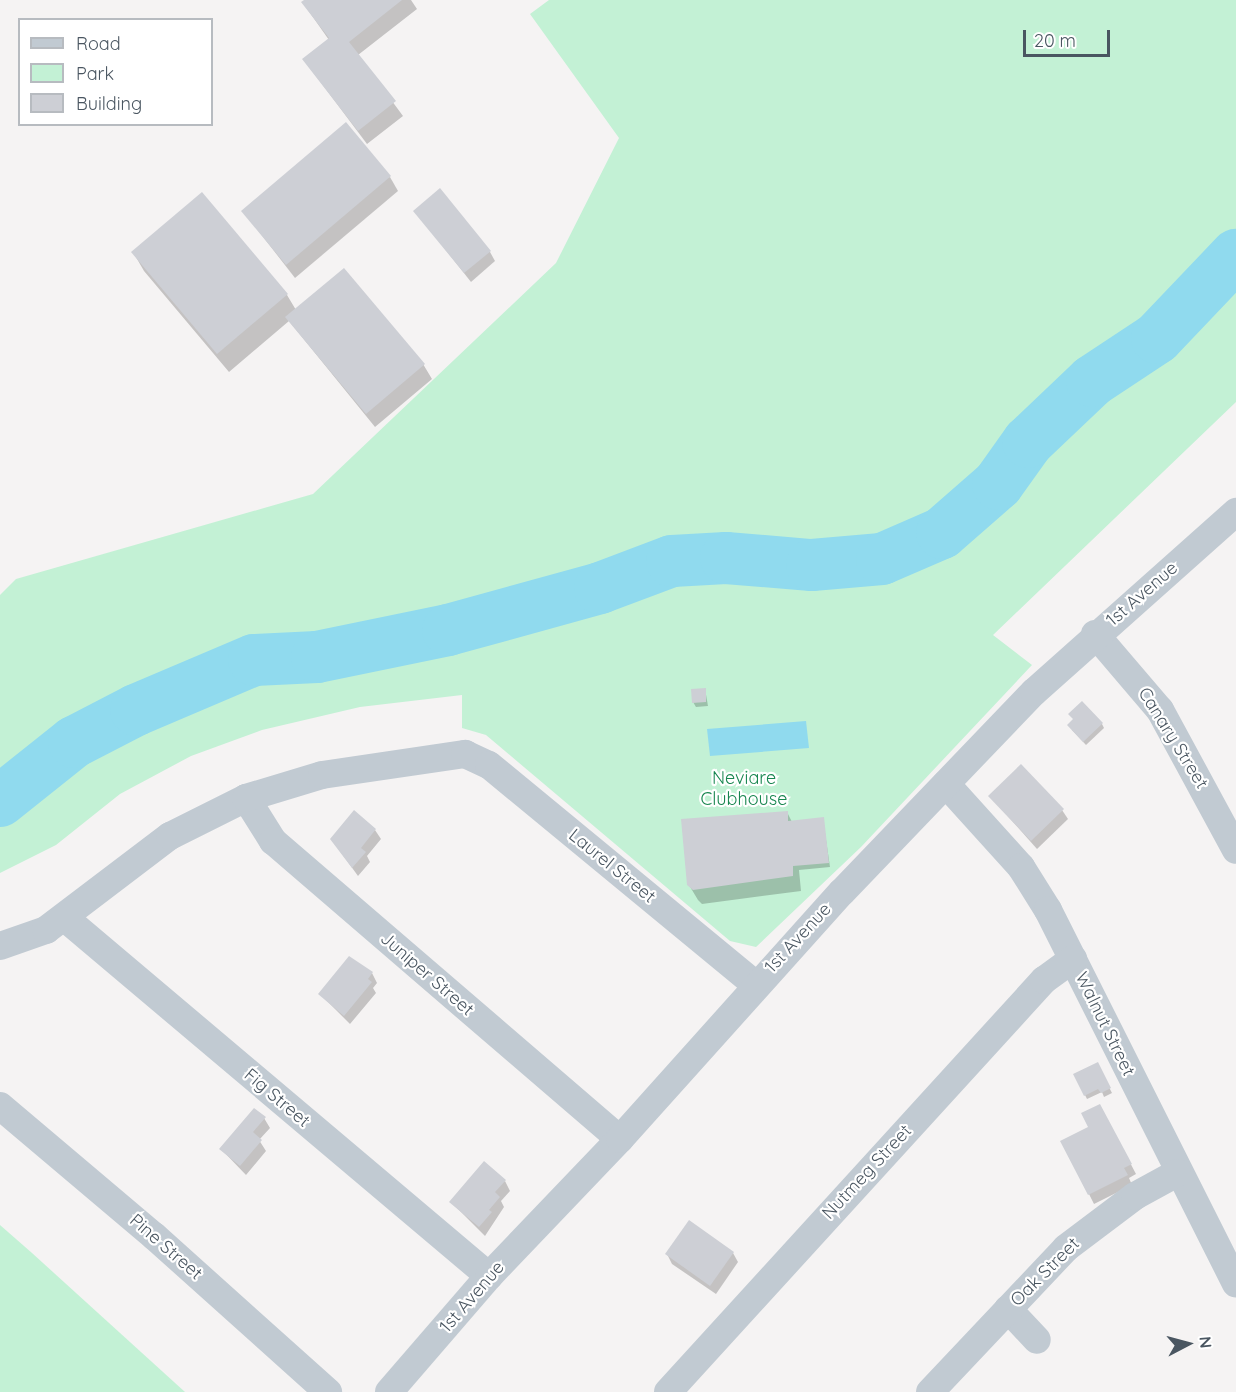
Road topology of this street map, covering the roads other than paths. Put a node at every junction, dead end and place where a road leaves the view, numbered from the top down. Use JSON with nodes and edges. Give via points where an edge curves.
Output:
{"nodes":[{"id":1,"x":1236,"y":512,"type":"edge"},
{"id":2,"x":1095,"y":634,"type":"junction"},
{"id":3,"x":946,"y":784,"type":"junction"},
{"id":4,"x":246,"y":798,"type":"junction"},
{"id":5,"x":1236,"y":850,"type":"edge"},
{"id":6,"x":65,"y":918,"type":"junction"},
{"id":7,"x":0,"y":946,"type":"edge"},
{"id":8,"x":1073,"y":959,"type":"junction"},
{"id":9,"x":755,"y":984,"type":"junction"},
{"id":10,"x":0,"y":1106,"type":"edge"},
{"id":11,"x":620,"y":1139,"type":"junction"},
{"id":12,"x":1177,"y":1173,"type":"junction"},
{"id":13,"x":489,"y":1276,"type":"junction"},
{"id":14,"x":1236,"y":1283,"type":"edge"},
{"id":15,"x":1008,"y":1309,"type":"junction"},
{"id":16,"x":1037,"y":1340,"type":"dead end"},
{"id":17,"x":328,"y":1392,"type":"edge"},
{"id":18,"x":389,"y":1392,"type":"edge"},
{"id":19,"x":668,"y":1392,"type":"edge"},
{"id":20,"x":930,"y":1392,"type":"edge"}],
"edges":[{"from":1,"to":2,"type":"street","name":"1st Avenue"},
{"from":2,"to":3,"type":"street","name":"1st Avenue"},
{"from":2,"to":5,"type":"street","name":"Canary Street","via":[[1160,710]]},
{"from":3,"to":8,"type":"street","name":"Walnut Street","via":[[1021,867]]},
{"from":3,"to":9,"type":"street","name":"1st Avenue"},
{"from":4,"to":6,"type":"street","via":[[170,836]]},
{"from":4,"to":9,"type":"street","name":"Laurel Street","via":[[322,775],[465,754],[489,765]]},
{"from":4,"to":11,"type":"street","name":"Juniper Street","via":[[257,821],[294,860]]},
{"from":6,"to":7,"type":"street","via":[[46,930]]},
{"from":6,"to":13,"type":"street","name":"Fig Street"},
{"from":8,"to":12,"type":"street","name":"Walnut Street"},
{"from":8,"to":19,"type":"street","name":"Nutmeg Street","via":[[1044,980]]},
{"from":9,"to":11,"type":"street","name":"1st Avenue"},
{"from":10,"to":17,"type":"street","name":"Pine Street","via":[[154,1236]]},
{"from":11,"to":13,"type":"street","name":"1st Avenue"},
{"from":12,"to":14,"type":"street","name":"Walnut Street"},
{"from":12,"to":15,"type":"street","name":"Oak Street","via":[[1135,1196],[1083,1234]]},
{"from":13,"to":18,"type":"street","name":"1st Avenue"},
{"from":15,"to":16,"type":"street"},
{"from":15,"to":20,"type":"street","name":"Oak Street"}]}
